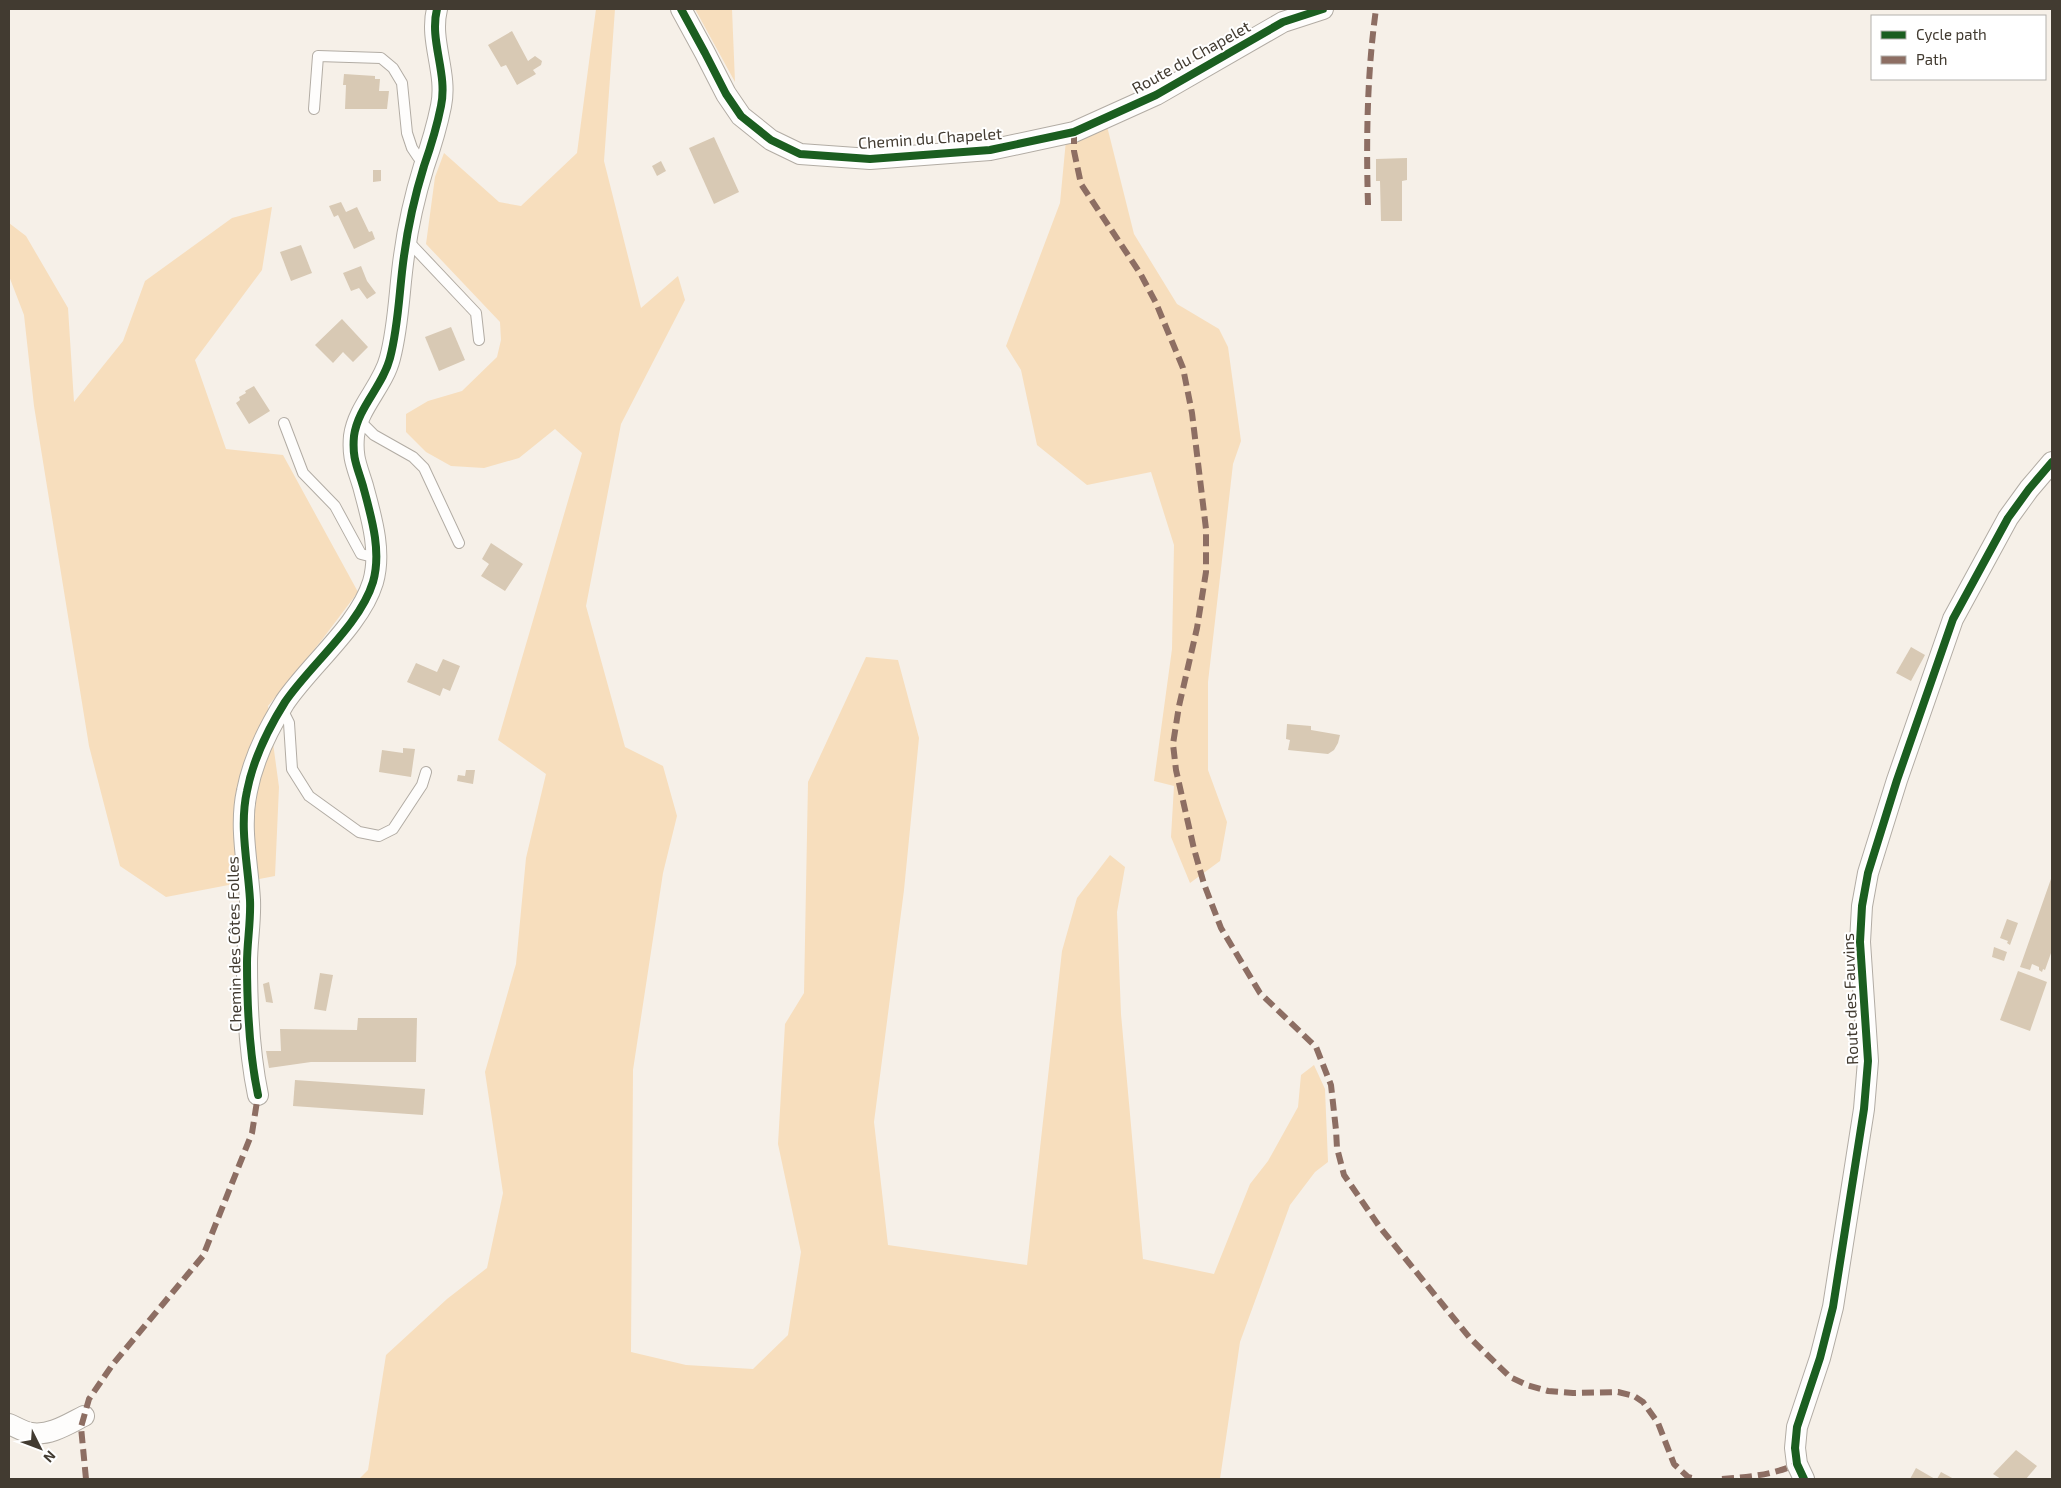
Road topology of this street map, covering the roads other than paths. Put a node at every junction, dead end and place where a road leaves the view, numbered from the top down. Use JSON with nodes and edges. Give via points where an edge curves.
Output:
{"nodes":[{"id":1,"x":437,"y":9,"type":"edge"},
{"id":2,"x":680,"y":9,"type":"edge"},
{"id":3,"x":1323,"y":9,"type":"edge"},
{"id":4,"x":1281,"y":15,"type":"edge"},
{"id":5,"x":314,"y":109,"type":"dead end"},
{"id":6,"x":1074,"y":132,"type":"joint"},
{"id":7,"x":426,"y":160,"type":"junction"},
{"id":8,"x":407,"y":240,"type":"junction"},
{"id":9,"x":480,"y":340,"type":"dead end"},
{"id":10,"x":360,"y":420,"type":"junction"},
{"id":11,"x":284,"y":423,"type":"dead end"},
{"id":12,"x":2052,"y":462,"type":"edge"},
{"id":13,"x":459,"y":543,"type":"dead end"},
{"id":14,"x":376,"y":558,"type":"junction"},
{"id":15,"x":282,"y":709,"type":"junction"},
{"id":16,"x":426,"y":772,"type":"dead end"},
{"id":17,"x":258,"y":1094,"type":"dead end"},
{"id":18,"x":84,"y":1416,"type":"dead end"},
{"id":19,"x":9,"y":1424,"type":"edge"},
{"id":20,"x":1804,"y":1479,"type":"edge"}],
"edges":[{"from":1,"to":7,"type":"street","name":"Chemin des Côtes Folles","via":[[442,101]]},
{"from":2,"to":6,"type":"street","name":"Chemin du Chapelet","via":[[741,116],[771,140],[800,154],[870,159],[981,150]]},
{"from":3,"to":4,"type":"street","name":"Route du Chapelet"},
{"from":4,"to":6,"type":"street","name":"Route du Chapelet","via":[[1156,95]]},
{"from":5,"to":7,"type":"lane","via":[[318,56],[381,58],[393,68],[402,83],[406,133],[418,157]]},
{"from":7,"to":8,"type":"street","name":"Chemin des Côtes Folles"},
{"from":8,"to":9,"type":"lane","via":[[476,313]]},
{"from":8,"to":10,"type":"street","name":"Chemin des Côtes Folles","via":[[388,368]]},
{"from":10,"to":13,"type":"lane","via":[[374,435],[413,457],[424,468]]},
{"from":10,"to":14,"type":"street","name":"Chemin des Côtes Folles","via":[[354,433],[353,458],[372,524]]},
{"from":11,"to":14,"type":"lane","via":[[303,473],[335,506],[362,554]]},
{"from":12,"to":20,"type":"street","name":"Route des Fauvins","via":[[2008,518],[1953,619],[1909,742],[1868,873],[1860,942],[1868,1061],[1864,1109],[1833,1308],[1797,1427],[1797,1464]]},
{"from":14,"to":15,"type":"street","name":"Chemin des Côtes Folles","via":[[373,583],[363,604]]},
{"from":15,"to":16,"type":"lane","via":[[289,723],[292,769],[309,796],[359,832],[379,836],[392,829],[422,785]]},
{"from":15,"to":17,"type":"street","name":"Chemin des Côtes Folles","via":[[256,758],[243,817],[250,903],[247,962],[250,1057]]},
{"from":18,"to":19,"type":"street","via":[[42,1433],[30,1433]]}]}
